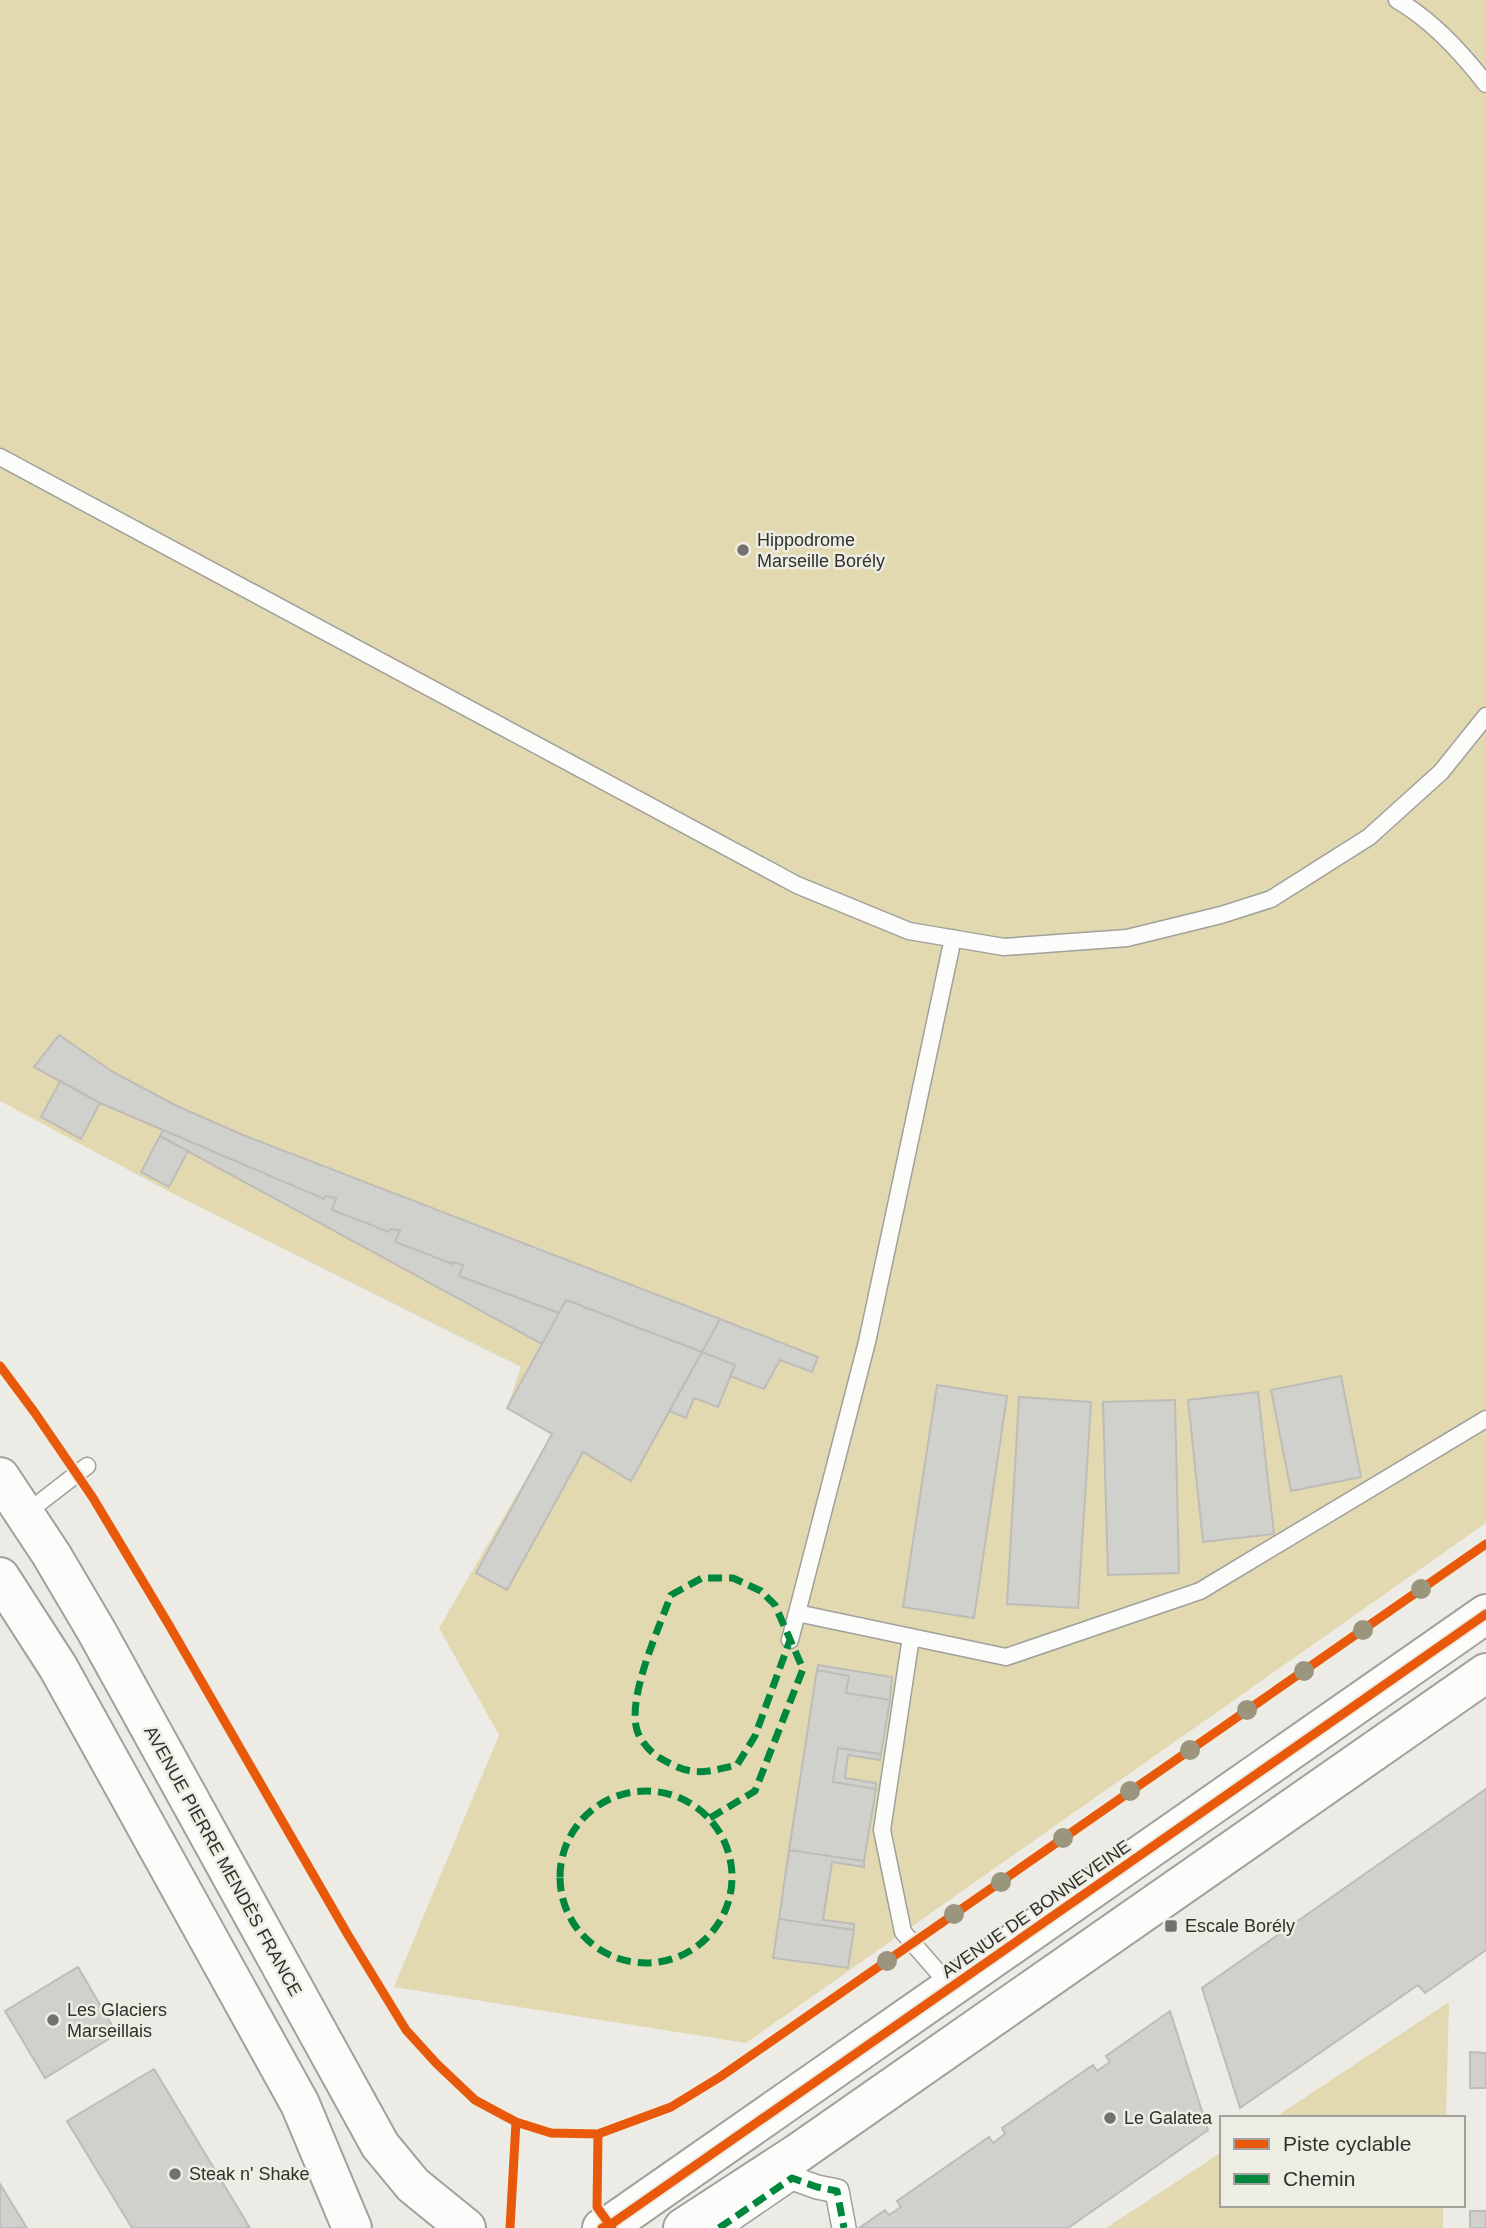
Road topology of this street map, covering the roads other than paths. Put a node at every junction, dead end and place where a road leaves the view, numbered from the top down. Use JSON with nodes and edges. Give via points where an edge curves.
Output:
{"nodes":[{"id":1,"x":1397,"y":0,"type":"edge"},
{"id":2,"x":1486,"y":84,"type":"edge"},
{"id":3,"x":0,"y":457,"type":"edge"},
{"id":4,"x":1486,"y":716,"type":"edge"},
{"id":5,"x":953,"y":938,"type":"junction"},
{"id":6,"x":1486,"y":1419,"type":"edge"},
{"id":7,"x":87,"y":1466,"type":"dead end"},
{"id":8,"x":0,"y":1477,"type":"edge"},
{"id":9,"x":25,"y":1514,"type":"junction"},
{"id":10,"x":0,"y":1577,"type":"edge"},
{"id":11,"x":797,"y":1613,"type":"junction"},
{"id":12,"x":1486,"y":1614,"type":"edge"},
{"id":13,"x":911,"y":1637,"type":"junction"},
{"id":14,"x":790,"y":1640,"type":"dead end"},
{"id":15,"x":1486,"y":1673,"type":"edge"},
{"id":16,"x":951,"y":1987,"type":"junction"},
{"id":17,"x":352,"y":2228,"type":"edge"},
{"id":18,"x":466,"y":2228,"type":"edge"},
{"id":19,"x":603,"y":2228,"type":"edge"},
{"id":20,"x":683,"y":2228,"type":"edge"},
{"id":21,"x":719,"y":2228,"type":"edge"},
{"id":22,"x":844,"y":2228,"type":"edge"}],
"edges":[{"from":1,"to":2,"type":"lane","via":[[1466,58]]},
{"from":3,"to":5,"type":"lane","via":[[797,885],[909,931]]},
{"from":4,"to":5,"type":"lane","via":[[1441,772],[1369,837],[1271,899],[1127,938],[1004,947]]},
{"from":5,"to":11,"type":"lane","via":[[867,1342]]},
{"from":6,"to":13,"type":"lane","via":[[1200,1591],[1006,1657]]},
{"from":7,"to":9,"type":"lane"},
{"from":8,"to":9,"type":"street","name":"AVENUE PIERRE MENDÈS FRANCE"},
{"from":9,"to":18,"type":"street","name":"AVENUE PIERRE MENDÈS FRANCE","via":[[97,1632],[380,2145],[413,2185]]},
{"from":10,"to":17,"type":"street","via":[[64,1678],[300,2104]]},
{"from":11,"to":13,"type":"lane"},
{"from":11,"to":14,"type":"lane"},
{"from":12,"to":16,"type":"street","name":"AVENUE DE BONNEVEINE"},
{"from":13,"to":16,"type":"lane","via":[[882,1830],[903,1933]]},
{"from":15,"to":20,"type":"street","via":[[799,2153]]},
{"from":16,"to":19,"type":"street","name":"AVENUE DE BONNEVEINE"},
{"from":21,"to":22,"type":"street","via":[[792,2178],[837,2191]]}]}
